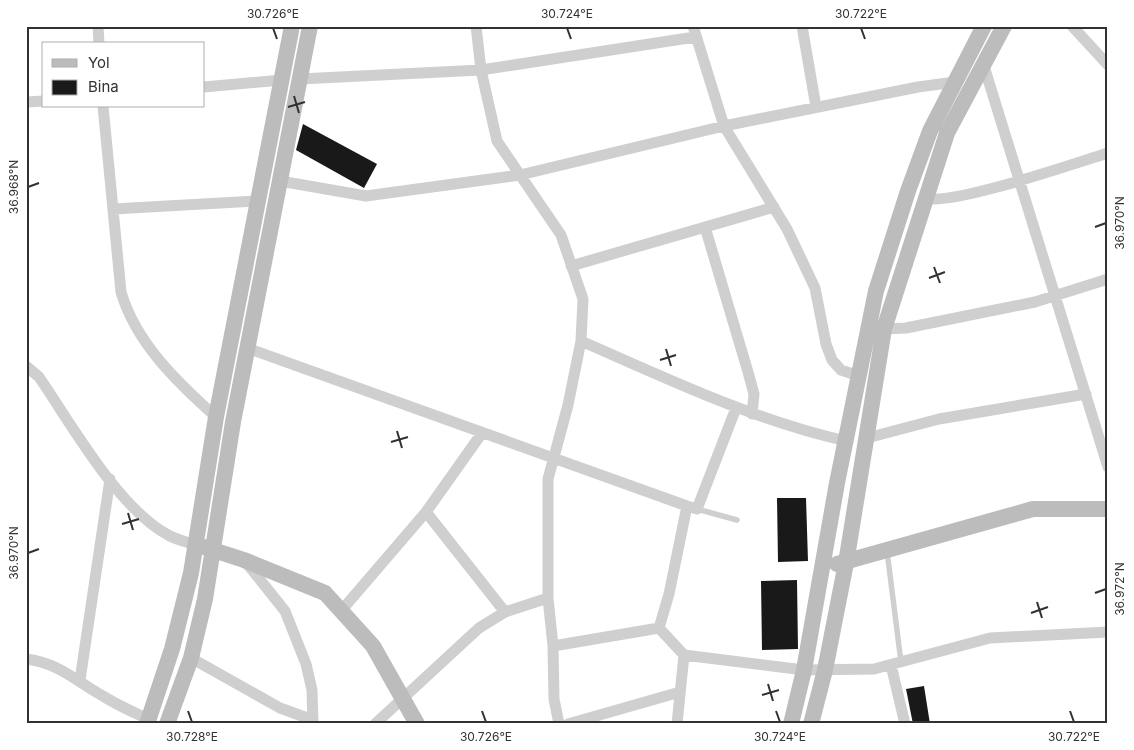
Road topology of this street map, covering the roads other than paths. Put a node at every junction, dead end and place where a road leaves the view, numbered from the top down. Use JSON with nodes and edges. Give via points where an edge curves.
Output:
{"nodes":[{"id":1,"x":98,"y":26,"type":"edge"},
{"id":2,"x":292,"y":26,"type":"edge"},
{"id":3,"x":310,"y":26,"type":"edge"},
{"id":4,"x":476,"y":26,"type":"edge"},
{"id":5,"x":802,"y":26,"type":"edge"},
{"id":6,"x":984,"y":26,"type":"edge"},
{"id":7,"x":1004,"y":26,"type":"edge"},
{"id":8,"x":1072,"y":26,"type":"edge"},
{"id":9,"x":694,"y":32,"type":"edge"},
{"id":10,"x":99,"y":42,"type":"edge"},
{"id":11,"x":983,"y":63,"type":"junction"},
{"id":12,"x":1108,"y":65,"type":"edge"},
{"id":13,"x":481,"y":70,"type":"junction"},
{"id":14,"x":300,"y":79,"type":"junction"},
{"id":15,"x":282,"y":80,"type":"junction"},
{"id":16,"x":955,"y":82,"type":"junction"},
{"id":17,"x":205,"y":87,"type":"edge"},
{"id":18,"x":42,"y":101,"type":"edge"},
{"id":19,"x":26,"y":102,"type":"edge"},
{"id":20,"x":816,"y":107,"type":"junction"},
{"id":21,"x":103,"y":108,"type":"edge"},
{"id":22,"x":724,"y":126,"type":"junction"},
{"id":23,"x":1108,"y":153,"type":"edge"},
{"id":24,"x":520,"y":174,"type":"junction"},
{"id":25,"x":280,"y":180,"type":"junction"},
{"id":26,"x":1020,"y":180,"type":"junction"},
{"id":27,"x":926,"y":198,"type":"junction"},
{"id":28,"x":258,"y":201,"type":"junction"},
{"id":29,"x":774,"y":207,"type":"junction"},
{"id":30,"x":113,"y":209,"type":"junction"},
{"id":31,"x":705,"y":227,"type":"junction"},
{"id":32,"x":571,"y":266,"type":"junction"},
{"id":33,"x":1108,"y":279,"type":"edge"},
{"id":34,"x":1056,"y":296,"type":"junction"},
{"id":35,"x":884,"y":329,"type":"junction"},
{"id":36,"x":581,"y":341,"type":"junction"},
{"id":37,"x":247,"y":348,"type":"junction"},
{"id":38,"x":26,"y":366,"type":"edge"},
{"id":39,"x":859,"y":376,"type":"junction"},
{"id":40,"x":1086,"y":394,"type":"junction"},
{"id":41,"x":736,"y":408,"type":"junction"},
{"id":42,"x":752,"y":414,"type":"junction"},
{"id":43,"x":216,"y":417,"type":"junction"},
{"id":44,"x":482,"y":433,"type":"junction"},
{"id":45,"x":867,"y":438,"type":"junction"},
{"id":46,"x":846,"y":441,"type":"junction"},
{"id":47,"x":554,"y":460,"type":"junction"},
{"id":48,"x":1108,"y":467,"type":"edge"},
{"id":49,"x":110,"y":479,"type":"junction"},
{"id":50,"x":692,"y":507,"type":"junction"},
{"id":51,"x":1108,"y":509,"type":"edge"},
{"id":52,"x":426,"y":512,"type":"junction"},
{"id":53,"x":737,"y":520,"type":"dead end"},
{"id":54,"x":195,"y":545,"type":"junction"},
{"id":55,"x":214,"y":549,"type":"junction"},
{"id":56,"x":887,"y":551,"type":"junction"},
{"id":57,"x":244,"y":560,"type":"junction"},
{"id":58,"x":846,"y":563,"type":"junction"},
{"id":59,"x":822,"y":566,"type":"junction"},
{"id":60,"x":548,"y":598,"type":"junction"},
{"id":61,"x":341,"y":611,"type":"junction"},
{"id":62,"x":505,"y":612,"type":"junction"},
{"id":63,"x":659,"y":628,"type":"junction"},
{"id":64,"x":1108,"y":632,"type":"edge"},
{"id":65,"x":553,"y":646,"type":"junction"},
{"id":66,"x":684,"y":655,"type":"junction"},
{"id":67,"x":191,"y":658,"type":"junction"},
{"id":68,"x":26,"y":659,"type":"edge"},
{"id":69,"x":896,"y":664,"type":"junction"},
{"id":70,"x":804,"y":670,"type":"junction"},
{"id":71,"x":825,"y":670,"type":"junction"},
{"id":72,"x":80,"y":680,"type":"junction"},
{"id":73,"x":680,"y":692,"type":"junction"},
{"id":74,"x":403,"y":699,"type":"junction"},
{"id":75,"x":148,"y":721,"type":"edge"},
{"id":76,"x":313,"y":722,"type":"edge"},
{"id":77,"x":167,"y":724,"type":"edge"},
{"id":78,"x":375,"y":724,"type":"edge"},
{"id":79,"x":417,"y":724,"type":"edge"},
{"id":80,"x":559,"y":724,"type":"edge"},
{"id":81,"x":568,"y":724,"type":"edge"},
{"id":82,"x":677,"y":724,"type":"edge"},
{"id":83,"x":791,"y":724,"type":"edge"},
{"id":84,"x":812,"y":724,"type":"edge"},
{"id":85,"x":905,"y":724,"type":"edge"}],
"edges":[{"from":1,"to":10,"type":"street"},
{"from":2,"to":15,"type":"street"},
{"from":3,"to":14,"type":"street"},
{"from":4,"to":13,"type":"street"},
{"from":5,"to":20,"type":"street"},
{"from":6,"to":16,"type":"street"},
{"from":7,"to":11,"type":"street"},
{"from":8,"to":12,"type":"street"},
{"from":9,"to":13,"type":"street"},
{"from":9,"to":22,"type":"street"},
{"from":11,"to":26,"type":"street"},
{"from":11,"to":27,"type":"street","via":[[947,132]]},
{"from":13,"to":14,"type":"street"},
{"from":13,"to":24,"type":"street","via":[[497,141]]},
{"from":14,"to":25,"type":"street"},
{"from":15,"to":17,"type":"street"},
{"from":15,"to":28,"type":"street"},
{"from":16,"to":20,"type":"street"},
{"from":16,"to":39,"type":"street","via":[[930,131],[908,191],[876,291]]},
{"from":18,"to":19,"type":"street"},
{"from":20,"to":22,"type":"street"},
{"from":21,"to":30,"type":"street"},
{"from":22,"to":24,"type":"street"},
{"from":22,"to":29,"type":"street"},
{"from":23,"to":26,"type":"street"},
{"from":24,"to":25,"type":"street","via":[[366,196]]},
{"from":24,"to":32,"type":"street","via":[[561,235]]},
{"from":25,"to":37,"type":"street"},
{"from":26,"to":27,"type":"street","via":[[940,200]]},
{"from":26,"to":34,"type":"street"},
{"from":27,"to":35,"type":"street"},
{"from":28,"to":30,"type":"street"},
{"from":28,"to":43,"type":"street"},
{"from":29,"to":31,"type":"street"},
{"from":29,"to":39,"type":"street","via":[[815,288],[832,360],[841,370]]},
{"from":30,"to":43,"type":"street","via":[[121,292],[128,315],[172,377]]},
{"from":31,"to":32,"type":"street"},
{"from":31,"to":42,"type":"street","via":[[754,394]]},
{"from":32,"to":36,"type":"street","via":[[583,299]]},
{"from":33,"to":34,"type":"street"},
{"from":34,"to":35,"type":"street","via":[[906,328]]},
{"from":34,"to":40,"type":"street"},
{"from":35,"to":45,"type":"street"},
{"from":36,"to":41,"type":"street"},
{"from":36,"to":47,"type":"street"},
{"from":37,"to":44,"type":"street"},
{"from":37,"to":55,"type":"street"},
{"from":38,"to":49,"type":"street","via":[[39,378]]},
{"from":39,"to":46,"type":"street"},
{"from":40,"to":45,"type":"street","via":[[939,419]]},
{"from":40,"to":48,"type":"street"},
{"from":41,"to":42,"type":"street"},
{"from":41,"to":50,"type":"street"},
{"from":42,"to":46,"type":"street","via":[[797,430]]},
{"from":43,"to":54,"type":"street"},
{"from":44,"to":47,"type":"street"},
{"from":44,"to":52,"type":"street"},
{"from":45,"to":58,"type":"street"},
{"from":46,"to":59,"type":"street"},
{"from":47,"to":50,"type":"street"},
{"from":47,"to":60,"type":"street","via":[[548,479]]},
{"from":49,"to":54,"type":"street","via":[[142,517],[170,536]]},
{"from":49,"to":72,"type":"street"},
{"from":50,"to":53,"type":"lane"},
{"from":50,"to":63,"type":"street"},
{"from":51,"to":56,"type":"street","via":[[1033,510]]},
{"from":52,"to":61,"type":"street"},
{"from":52,"to":62,"type":"street"},
{"from":54,"to":55,"type":"street"},
{"from":54,"to":75,"type":"street","via":[[179,624]]},
{"from":55,"to":57,"type":"street"},
{"from":55,"to":67,"type":"street"},
{"from":56,"to":58,"type":"street"},
{"from":56,"to":69,"type":"lane"},
{"from":57,"to":61,"type":"street","via":[[325,594]]},
{"from":57,"to":76,"type":"street","via":[[285,611],[306,664],[312,690]]},
{"from":58,"to":59,"type":"street"},
{"from":58,"to":71,"type":"street"},
{"from":59,"to":70,"type":"street"},
{"from":60,"to":62,"type":"street"},
{"from":60,"to":65,"type":"street"},
{"from":61,"to":74,"type":"street","via":[[373,646]]},
{"from":62,"to":74,"type":"street","via":[[479,628]]},
{"from":63,"to":65,"type":"street"},
{"from":63,"to":66,"type":"street"},
{"from":64,"to":69,"type":"street","via":[[990,638]]},
{"from":65,"to":80,"type":"street","via":[[554,699]]},
{"from":66,"to":70,"type":"street"},
{"from":66,"to":73,"type":"street"},
{"from":67,"to":76,"type":"street","via":[[280,708]]},
{"from":67,"to":77,"type":"street"},
{"from":68,"to":72,"type":"street","via":[[45,662]]},
{"from":69,"to":71,"type":"street","via":[[874,669]]},
{"from":69,"to":85,"type":"street"},
{"from":70,"to":71,"type":"street"},
{"from":70,"to":83,"type":"street"},
{"from":71,"to":84,"type":"street"},
{"from":72,"to":75,"type":"street"},
{"from":73,"to":81,"type":"street"},
{"from":73,"to":82,"type":"street"},
{"from":74,"to":78,"type":"street"},
{"from":74,"to":79,"type":"street"}]}
